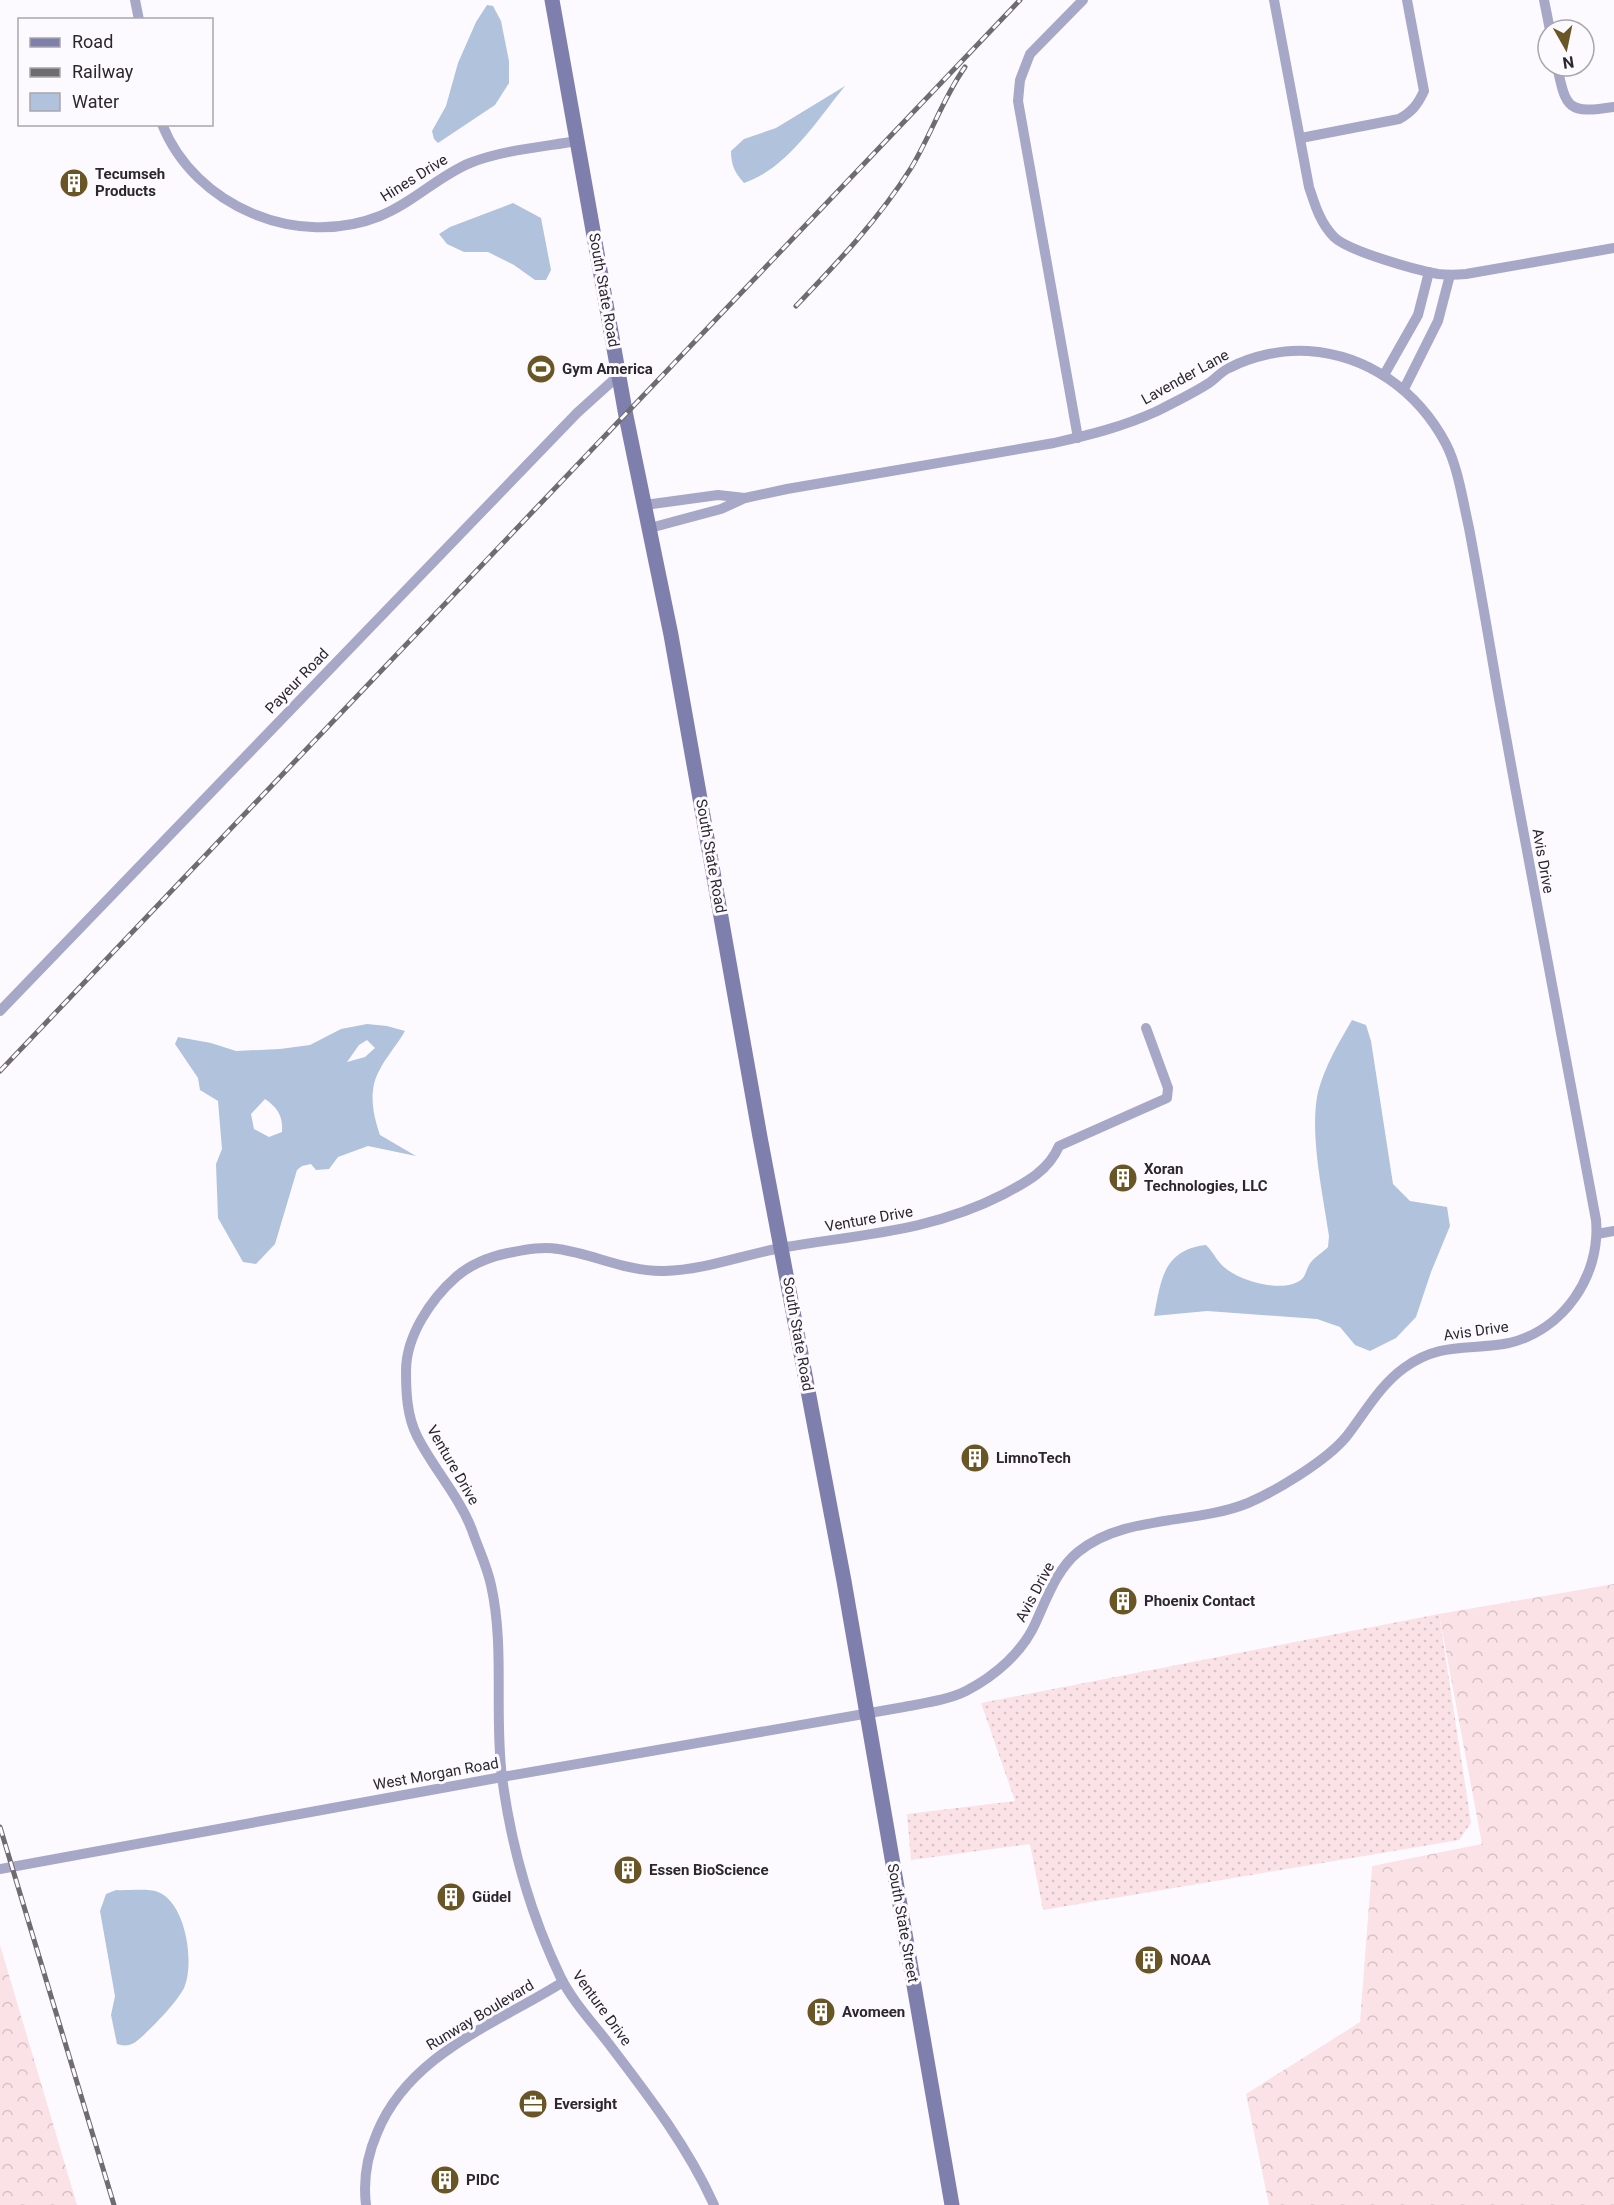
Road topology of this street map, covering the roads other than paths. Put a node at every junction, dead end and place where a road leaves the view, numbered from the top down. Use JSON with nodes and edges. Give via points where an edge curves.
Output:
{"nodes":[{"id":1,"x":135,"y":0,"type":"edge"},
{"id":2,"x":552,"y":0,"type":"edge"},
{"id":3,"x":1083,"y":0,"type":"edge"},
{"id":4,"x":1274,"y":0,"type":"edge"},
{"id":5,"x":1407,"y":0,"type":"edge"},
{"id":6,"x":1544,"y":0,"type":"edge"},
{"id":7,"x":139,"y":18,"type":"edge"},
{"id":8,"x":1548,"y":18,"type":"edge"},
{"id":9,"x":1559,"y":78,"type":"edge"},
{"id":10,"x":1614,"y":107,"type":"edge"},
{"id":11,"x":163,"y":126,"type":"edge"},
{"id":12,"x":1301,"y":138,"type":"junction"},
{"id":13,"x":578,"y":141,"type":"junction"},
{"id":14,"x":1614,"y":248,"type":"edge"},
{"id":15,"x":1429,"y":272,"type":"junction"},
{"id":16,"x":1450,"y":275,"type":"junction"},
{"id":17,"x":619,"y":375,"type":"junction"},
{"id":18,"x":1384,"y":375,"type":"junction"},
{"id":19,"x":1404,"y":388,"type":"junction"},
{"id":20,"x":1078,"y":438,"type":"junction"},
{"id":21,"x":745,"y":498,"type":"junction"},
{"id":22,"x":645,"y":505,"type":"junction"},
{"id":23,"x":650,"y":528,"type":"junction"},
{"id":24,"x":1470,"y":533,"type":"joint"},
{"id":25,"x":0,"y":1011,"type":"edge"},
{"id":26,"x":1146,"y":1028,"type":"dead end"},
{"id":27,"x":1614,"y":1231,"type":"edge"},
{"id":28,"x":1597,"y":1234,"type":"junction"},
{"id":29,"x":782,"y":1247,"type":"junction"},
{"id":30,"x":867,"y":1712,"type":"junction"},
{"id":31,"x":502,"y":1777,"type":"junction"},
{"id":32,"x":0,"y":1869,"type":"edge"},
{"id":33,"x":563,"y":1982,"type":"junction"},
{"id":34,"x":366,"y":2205,"type":"edge"},
{"id":35,"x":714,"y":2205,"type":"edge"},
{"id":36,"x":952,"y":2205,"type":"edge"}],
"edges":[{"from":1,"to":7,"type":"street"},
{"from":2,"to":13,"type":"main road","name":"South State Road"},
{"from":3,"to":20,"type":"street","via":[[1030,54],[1020,80],[1018,101]]},
{"from":4,"to":12,"type":"street"},
{"from":5,"to":12,"type":"street","via":[[1424,91],[1419,102],[1399,119]]},
{"from":6,"to":8,"type":"street"},
{"from":9,"to":10,"type":"street","via":[[1563,97],[1577,108]]},
{"from":11,"to":13,"type":"street","name":"Hines Drive","via":[[179,156],[212,191],[252,213],[307,227],[337,227],[392,211],[455,170],[489,156]]},
{"from":12,"to":15,"type":"street","via":[[1317,211],[1335,238],[1350,248]]},
{"from":13,"to":17,"type":"main road","name":"South State Road"},
{"from":14,"to":16,"type":"street"},
{"from":15,"to":16,"type":"street"},
{"from":15,"to":18,"type":"street","via":[[1418,315]]},
{"from":16,"to":19,"type":"street","via":[[1438,321]]},
{"from":17,"to":22,"type":"main road","name":"South State Road"},
{"from":17,"to":25,"type":"street","name":"Payeur Road","via":[[577,413]]},
{"from":18,"to":19,"type":"street","name":"Lavender Lane"},
{"from":18,"to":20,"type":"street","name":"Lavender Lane","via":[[1344,357],[1306,351],[1268,354],[1229,368],[1187,396],[1125,425]]},
{"from":19,"to":24,"type":"street","name":"Lavender Lane","via":[[1430,417],[1448,447]]},
{"from":20,"to":21,"type":"street","name":"Lavender Lane"},
{"from":21,"to":22,"type":"street","name":"Lavender Lane","via":[[718,495]]},
{"from":21,"to":23,"type":"street","name":"Lavender Lane","via":[[721,509]]},
{"from":22,"to":23,"type":"main road","name":"South State Road"},
{"from":23,"to":29,"type":"main road","name":"South State Road"},
{"from":24,"to":28,"type":"street","name":"Avis Drive"},
{"from":26,"to":29,"type":"street","name":"Venture Drive","via":[[1167,1098],[1059,1146],[1054,1158],[1040,1172],[988,1202],[954,1216],[869,1236]]},
{"from":27,"to":28,"type":"street"},
{"from":28,"to":30,"type":"street","name":"Avis Drive","via":[[1596,1250],[1582,1285],[1568,1307],[1548,1324],[1509,1342],[1442,1350],[1412,1362],[1387,1383],[1343,1440],[1314,1464],[1248,1502],[1107,1535],[1078,1552],[1066,1565],[1033,1630],[1006,1664],[965,1691],[931,1702]]},
{"from":29,"to":30,"type":"main road","name":"South State Road"},
{"from":29,"to":31,"type":"street","name":"Venture Drive","via":[[694,1270],[657,1272],[555,1248],[525,1249],[490,1257],[459,1274],[435,1298],[415,1332],[406,1365],[408,1408],[417,1436],[469,1523],[490,1583],[495,1612]]},
{"from":30,"to":31,"type":"street","name":"West Morgan Road"},
{"from":30,"to":36,"type":"main road","name":"South State Street"},
{"from":31,"to":32,"type":"street","name":"West Morgan Road"},
{"from":31,"to":33,"type":"street","name":"Venture Drive","via":[[531,1906]]},
{"from":33,"to":34,"type":"street","name":"Runway Boulevard","via":[[433,2060],[409,2081],[385,2114],[371,2148],[363,2185]]},
{"from":33,"to":35,"type":"street","name":"Venture Drive","via":[[686,2151]]}]}
